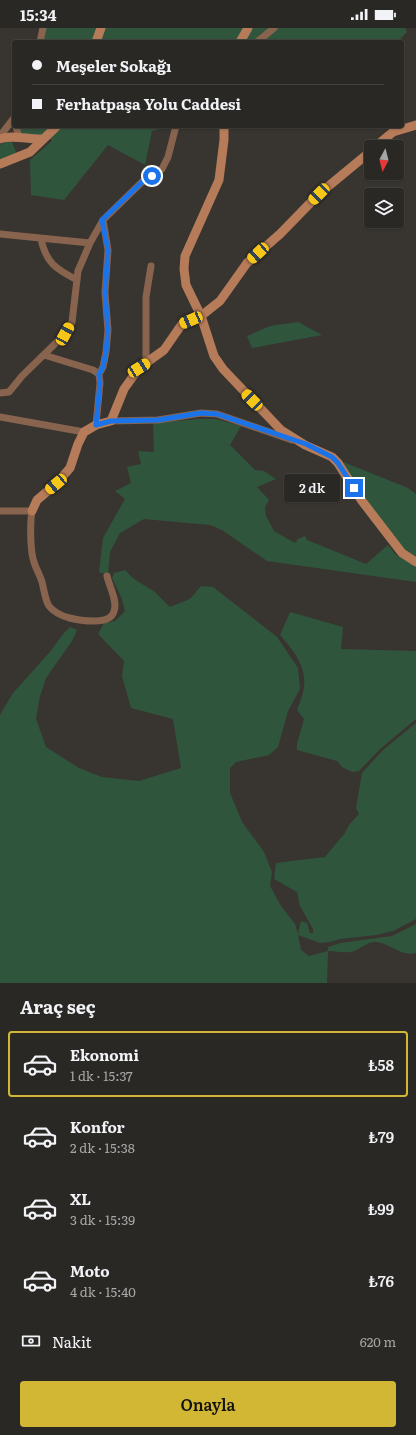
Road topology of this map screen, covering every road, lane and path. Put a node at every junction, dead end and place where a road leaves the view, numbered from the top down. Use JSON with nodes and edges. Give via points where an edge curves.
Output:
{"nodes":[{"id":1,"x":43,"y":28,"type":"edge"},
{"id":2,"x":101,"y":28,"type":"edge"},
{"id":3,"x":248,"y":28,"type":"edge"},
{"id":4,"x":274,"y":28,"type":"edge"},
{"id":5,"x":40,"y":40,"type":"edge"},
{"id":6,"x":97,"y":40,"type":"edge"},
{"id":7,"x":241,"y":40,"type":"edge"},
{"id":8,"x":259,"y":40,"type":"edge"},
{"id":9,"x":12,"y":121,"type":"edge"},
{"id":10,"x":416,"y":125,"type":"edge"},
{"id":11,"x":16,"y":128,"type":"edge"},
{"id":12,"x":55,"y":128,"type":"edge"},
{"id":13,"x":175,"y":128,"type":"edge"},
{"id":14,"x":224,"y":128,"type":"edge"},
{"id":15,"x":0,"y":138,"type":"edge"},
{"id":16,"x":19,"y":138,"type":"junction"},
{"id":17,"x":43,"y":139,"type":"junction"},
{"id":18,"x":383,"y":140,"type":"edge"},
{"id":19,"x":23,"y":155,"type":"junction"},
{"id":20,"x":364,"y":157,"type":"edge"},
{"id":21,"x":0,"y":164,"type":"edge"},
{"id":22,"x":102,"y":220,"type":"junction"},
{"id":23,"x":0,"y":234,"type":"edge"},
{"id":24,"x":42,"y":239,"type":"junction"},
{"id":25,"x":90,"y":243,"type":"junction"},
{"id":26,"x":151,"y":266,"type":"dead end"},
{"id":27,"x":77,"y":280,"type":"junction"},
{"id":28,"x":201,"y":316,"type":"junction"},
{"id":29,"x":44,"y":355,"type":"junction"},
{"id":30,"x":146,"y":364,"type":"junction"},
{"id":31,"x":99,"y":374,"type":"junction"},
{"id":32,"x":0,"y":393,"type":"edge"},
{"id":33,"x":0,"y":417,"type":"edge"},
{"id":34,"x":111,"y":421,"type":"junction"},
{"id":35,"x":96,"y":425,"type":"junction"},
{"id":36,"x":84,"y":432,"type":"junction"},
{"id":37,"x":306,"y":444,"type":"junction"},
{"id":38,"x":0,"y":511,"type":"edge"},
{"id":39,"x":32,"y":511,"type":"junction"},
{"id":40,"x":416,"y":562,"type":"edge"},
{"id":41,"x":107,"y":576,"type":"dead end"}],
"edges":[{"from":1,"to":5,"type":"street"},
{"from":2,"to":6,"type":"main road"},
{"from":3,"to":7,"type":"main road"},
{"from":4,"to":8,"type":"street"},
{"from":9,"to":15,"type":"street"},
{"from":10,"to":18,"type":"main road","via":[[393,132]]},
{"from":11,"to":16,"type":"street"},
{"from":12,"to":17,"type":"main road"},
{"from":13,"to":22,"type":"street","via":[[162,169],[142,182]]},
{"from":14,"to":28,"type":"main road","via":[[219,180],[184,262],[186,285]]},
{"from":15,"to":16,"type":"main road"},
{"from":16,"to":17,"type":"main road"},
{"from":16,"to":19,"type":"main road"},
{"from":17,"to":19,"type":"main road","via":[[30,152]]},
{"from":19,"to":21,"type":"main road"},
{"from":20,"to":28,"type":"main road","via":[[319,194],[247,263],[220,301]]},
{"from":22,"to":25,"type":"street"},
{"from":22,"to":31,"type":"street","via":[[108,250],[105,293],[108,330],[103,367]]},
{"from":23,"to":24,"type":"street"},
{"from":24,"to":25,"type":"street"},
{"from":24,"to":27,"type":"street","via":[[49,261]]},
{"from":25,"to":27,"type":"street","via":[[78,271]]},
{"from":26,"to":30,"type":"street","via":[[146,297]]},
{"from":27,"to":29,"type":"street","via":[[72,322],[65,334]]},
{"from":28,"to":30,"type":"main road","via":[[182,324],[164,350]]},
{"from":28,"to":37,"type":"main road","via":[[214,356],[223,369],[281,430]]},
{"from":29,"to":31,"type":"street"},
{"from":29,"to":32,"type":"street","via":[[9,392]]},
{"from":30,"to":34,"type":"main road","via":[[139,368],[124,389]]},
{"from":31,"to":35,"type":"street"},
{"from":33,"to":36,"type":"street"},
{"from":34,"to":35,"type":"main road"},
{"from":34,"to":37,"type":"street","via":[[158,420],[201,413],[217,414]]},
{"from":35,"to":36,"type":"main road"},
{"from":36,"to":39,"type":"main road","via":[[70,468],[37,500]]},
{"from":37,"to":40,"type":"main road","via":[[332,457],[338,463],[362,501],[402,553]]},
{"from":38,"to":39,"type":"street"},
{"from":39,"to":41,"type":"street","via":[[30,522],[33,562],[48,605],[62,615],[83,621],[102,621],[109,618],[114,612],[115,604]]}]}
